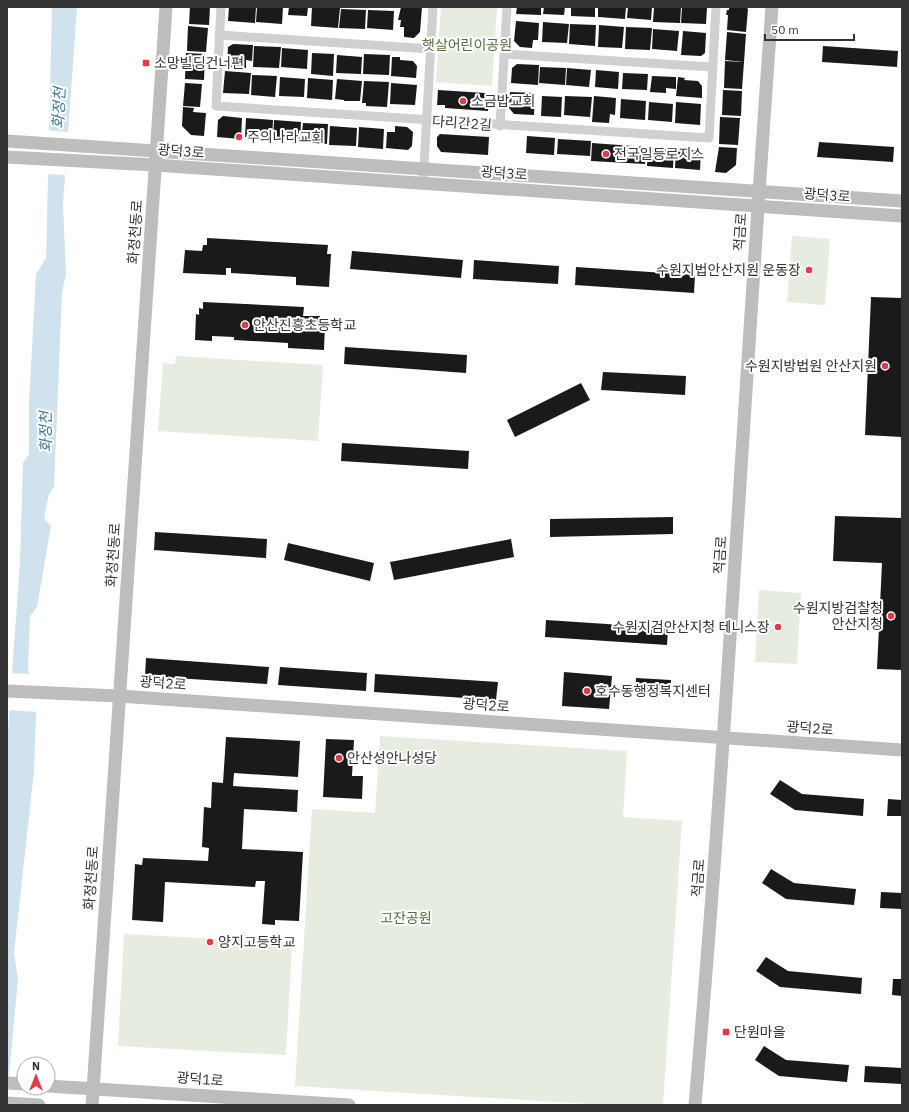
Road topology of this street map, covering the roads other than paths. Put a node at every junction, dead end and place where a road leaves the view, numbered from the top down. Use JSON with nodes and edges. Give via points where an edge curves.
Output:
{"nodes":[{"id":1,"x":166,"y":7,"type":"edge"},
{"id":2,"x":221,"y":7,"type":"edge"},
{"id":3,"x":433,"y":7,"type":"edge"},
{"id":4,"x":507,"y":7,"type":"edge"},
{"id":5,"x":716,"y":7,"type":"edge"},
{"id":6,"x":772,"y":7,"type":"edge"},
{"id":7,"x":219,"y":35,"type":"junction"},
{"id":8,"x":431,"y":49,"type":"junction"},
{"id":9,"x":504,"y":54,"type":"junction"},
{"id":10,"x":712,"y":66,"type":"junction"},
{"id":11,"x":426,"y":120,"type":"junction"},
{"id":12,"x":500,"y":126,"type":"junction"},
{"id":13,"x":12,"y":141,"type":"edge"},
{"id":14,"x":156,"y":150,"type":"junction"},
{"id":15,"x":11,"y":158,"type":"edge"},
{"id":16,"x":155,"y":165,"type":"junction"},
{"id":17,"x":423,"y":168,"type":"junction"},
{"id":18,"x":423,"y":184,"type":"junction"},
{"id":19,"x":758,"y":191,"type":"junction"},
{"id":20,"x":902,"y":201,"type":"edge"},
{"id":21,"x":757,"y":206,"type":"junction"},
{"id":22,"x":902,"y":216,"type":"edge"},
{"id":23,"x":7,"y":691,"type":"edge"},
{"id":24,"x":119,"y":696,"type":"junction"},
{"id":25,"x":724,"y":738,"type":"junction"},
{"id":26,"x":902,"y":750,"type":"edge"},
{"id":27,"x":56,"y":1086,"type":"edge"},
{"id":28,"x":93,"y":1087,"type":"junction"},
{"id":29,"x":7,"y":1103,"type":"edge"},
{"id":30,"x":40,"y":1105,"type":"edge"},
{"id":31,"x":92,"y":1105,"type":"edge"},
{"id":32,"x":349,"y":1105,"type":"edge"},
{"id":33,"x":695,"y":1105,"type":"edge"}],
"edges":[{"from":1,"to":14,"type":"street","name":"화정천동로"},
{"from":2,"to":7,"type":"street","name":"다리간2길"},
{"from":3,"to":8,"type":"street"},
{"from":4,"to":9,"type":"street"},
{"from":5,"to":10,"type":"street","name":"다리간2길"},
{"from":6,"to":19,"type":"street","name":"적금로"},
{"from":7,"to":8,"type":"street"},
{"from":7,"to":11,"type":"street","name":"다리간2길","via":[[216,106]]},
{"from":8,"to":11,"type":"street"},
{"from":9,"to":10,"type":"street"},
{"from":9,"to":12,"type":"street"},
{"from":10,"to":12,"type":"street","name":"다리간2길","via":[[709,138]]},
{"from":11,"to":12,"type":"street","name":"다리간2길"},
{"from":11,"to":17,"type":"street"},
{"from":13,"to":14,"type":"street","name":"광덕3로"},
{"from":14,"to":16,"type":"street","name":"화정천동로"},
{"from":14,"to":17,"type":"street","name":"광덕3로"},
{"from":15,"to":16,"type":"street","name":"광덕3로"},
{"from":16,"to":18,"type":"street","name":"광덕3로"},
{"from":16,"to":24,"type":"street","name":"화정천동로"},
{"from":17,"to":18,"type":"street"},
{"from":17,"to":19,"type":"street","name":"광덕3로"},
{"from":18,"to":21,"type":"street","name":"광덕3로"},
{"from":19,"to":20,"type":"street","name":"광덕3로"},
{"from":19,"to":21,"type":"street","name":"적금로"},
{"from":21,"to":22,"type":"street","name":"광덕3로"},
{"from":21,"to":25,"type":"street","name":"적금로"},
{"from":23,"to":24,"type":"street","name":"광덕2로"},
{"from":24,"to":25,"type":"street","name":"광덕2로"},
{"from":24,"to":28,"type":"street","name":"화정천동로"},
{"from":25,"to":26,"type":"street","name":"광덕2로"},
{"from":25,"to":33,"type":"street","name":"적금로"},
{"from":27,"to":28,"type":"street","name":"광덕1로"},
{"from":28,"to":31,"type":"street","name":"화정천동로"},
{"from":28,"to":32,"type":"street","name":"광덕1로"},
{"from":29,"to":30,"type":"street"}]}
